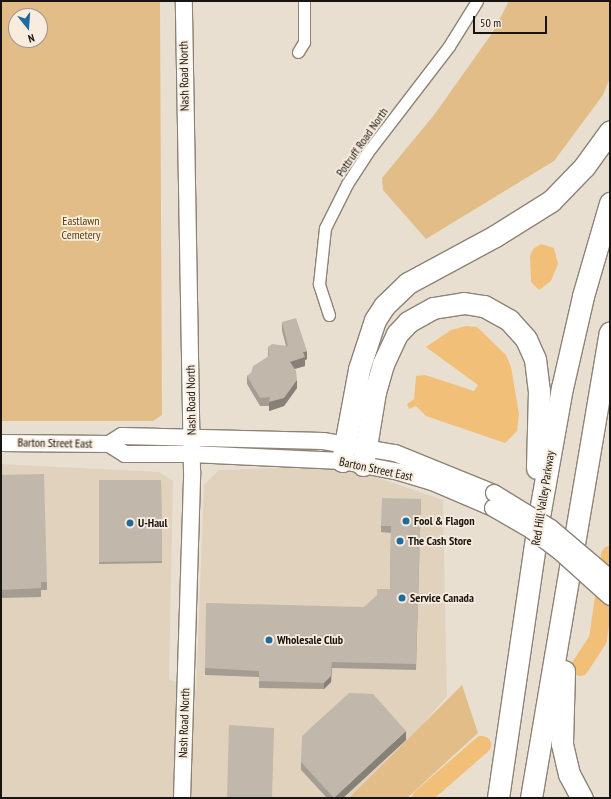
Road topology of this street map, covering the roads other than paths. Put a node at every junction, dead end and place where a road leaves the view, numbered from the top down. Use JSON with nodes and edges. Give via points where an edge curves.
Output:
{"nodes":[{"id":1,"x":184,"y":1,"type":"edge"},
{"id":2,"x":304,"y":1,"type":"edge"},
{"id":3,"x":477,"y":1,"type":"edge"},
{"id":4,"x":298,"y":52,"type":"dead end"},
{"id":5,"x":610,"y":131,"type":"edge"},
{"id":6,"x":610,"y":203,"type":"edge"},
{"id":7,"x":329,"y":315,"type":"dead end"},
{"id":8,"x":610,"y":333,"type":"edge"},
{"id":9,"x":191,"y":437,"type":"junction"},
{"id":10,"x":1,"y":443,"type":"edge"},
{"id":11,"x":109,"y":444,"type":"junction"},
{"id":12,"x":343,"y":452,"type":"junction"},
{"id":13,"x":191,"y":454,"type":"junction"},
{"id":14,"x":364,"y":456,"type":"junction"},
{"id":15,"x":493,"y":500,"type":"junction"},
{"id":16,"x":540,"y":511,"type":"junction"},
{"id":17,"x":610,"y":578,"type":"edge"},
{"id":18,"x":610,"y":597,"type":"edge"},
{"id":19,"x":562,"y":614,"type":"junction"},
{"id":20,"x":182,"y":798,"type":"edge"},
{"id":21,"x":498,"y":798,"type":"edge"},
{"id":22,"x":531,"y":798,"type":"edge"},
{"id":23,"x":582,"y":798,"type":"edge"}],
"edges":[{"from":1,"to":9,"type":"main road","name":"Nash Road North"},
{"from":2,"to":4,"type":"street","via":[[304,42]]},
{"from":3,"to":7,"type":"street","name":"Pottruff Road North","via":[[450,46],[367,153],[347,184],[325,228],[319,284]]},
{"from":5,"to":12,"type":"highway","via":[[584,167],[551,201],[495,236],[408,283],[384,306],[375,320],[359,369]]},
{"from":6,"to":16,"type":"highway","name":"Red Hill Valley Parkway","via":[[583,296],[562,388]]},
{"from":8,"to":19,"type":"highway"},
{"from":9,"to":11,"type":"main road","name":"Barton Street East","via":[[122,436]]},
{"from":9,"to":12,"type":"main road","name":"Barton Street East"},
{"from":9,"to":13,"type":"main road","name":"Nash Road North"},
{"from":10,"to":11,"type":"main road","name":"Barton Street East"},
{"from":11,"to":13,"type":"main road","name":"Barton Street East","via":[[125,454]]},
{"from":12,"to":13,"type":"main road","name":"Barton Street East"},
{"from":12,"to":14,"type":"main road","name":"Barton Street East"},
{"from":13,"to":20,"type":"main road","name":"Nash Road North"},
{"from":14,"to":15,"type":"main road","name":"Barton Street East","via":[[395,453],[422,463]]},
{"from":14,"to":16,"type":"highway","via":[[375,392],[383,364],[397,334],[408,322],[433,308],[464,303],[484,306],[498,312],[526,339],[538,370],[536,476]]},
{"from":15,"to":17,"type":"main road","name":"Barton Street East","bridge":true,"via":[[551,528]]},
{"from":15,"to":18,"type":"main road","name":"Barton Street East","bridge":true,"via":[[542,538]]},
{"from":16,"to":21,"type":"highway","name":"Red Hill Valley Parkway"},
{"from":19,"to":22,"type":"highway"},
{"from":19,"to":23,"type":"highway","via":[[566,644],[562,744],[569,774]]}]}
